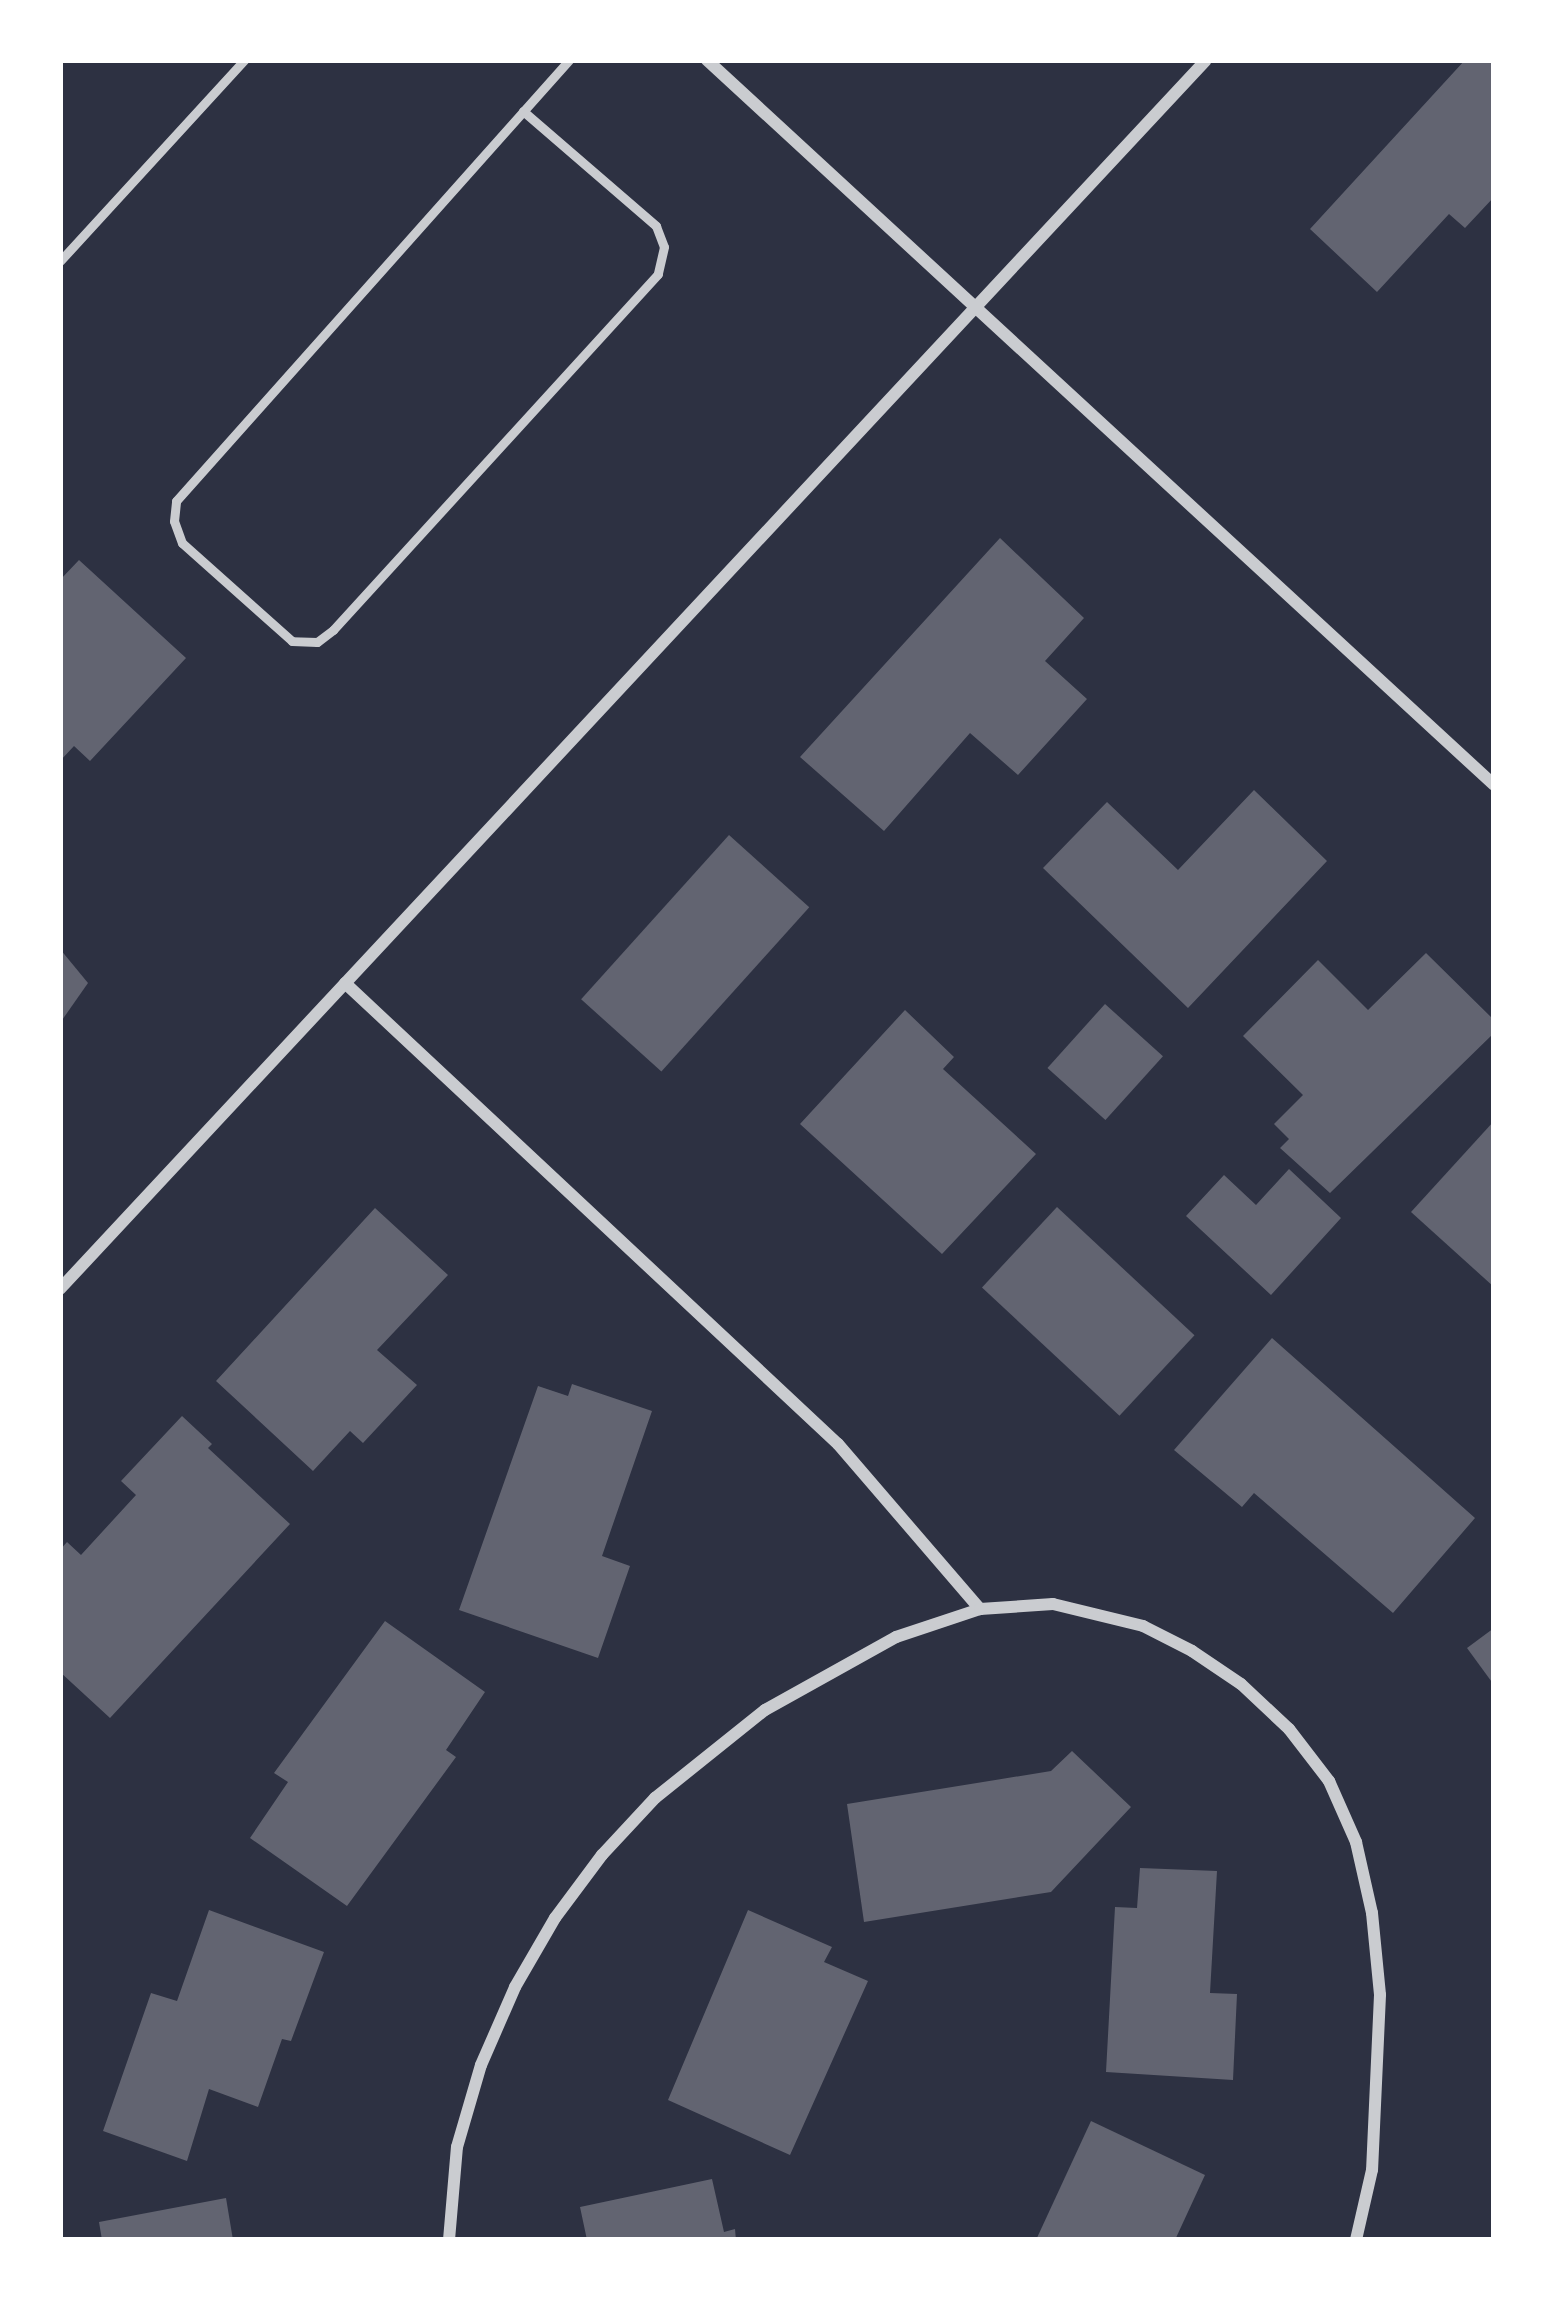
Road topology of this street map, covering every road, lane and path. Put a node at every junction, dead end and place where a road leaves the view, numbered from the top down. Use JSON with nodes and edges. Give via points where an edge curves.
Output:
{"nodes":[{"id":1,"x":244,"y":60,"type":"edge"},
{"id":2,"x":568,"y":60,"type":"edge"},
{"id":3,"x":707,"y":60,"type":"edge"},
{"id":4,"x":1206,"y":60,"type":"edge"},
{"id":5,"x":523,"y":111,"type":"junction"},
{"id":6,"x":60,"y":261,"type":"edge"},
{"id":7,"x":977,"y":306,"type":"junction"},
{"id":8,"x":1494,"y":785,"type":"edge"},
{"id":9,"x":345,"y":983,"type":"junction"},
{"id":10,"x":60,"y":1288,"type":"edge"},
{"id":11,"x":980,"y":1609,"type":"junction"},
{"id":12,"x":449,"y":2240,"type":"edge"},
{"id":13,"x":1356,"y":2240,"type":"edge"}],
"edges":[{"from":1,"to":6,"type":"lane"},
{"from":2,"to":5,"type":"lane"},
{"from":3,"to":7,"type":"street"},
{"from":4,"to":7,"type":"street"},
{"from":5,"to":5,"type":"lane","via":[[176,501],[182,543],[292,641],[317,642],[333,629],[658,274],[664,247],[656,226]]},
{"from":7,"to":8,"type":"street"},
{"from":7,"to":9,"type":"street"},
{"from":9,"to":10,"type":"street"},
{"from":9,"to":11,"type":"street","via":[[838,1444]]},
{"from":11,"to":12,"type":"street","via":[[896,1637],[765,1710],[655,1798],[602,1855],[555,1918],[481,2066],[457,2147]]},
{"from":11,"to":13,"type":"street","via":[[1053,1604],[1143,1626],[1241,1684],[1329,1781],[1364,1878],[1380,1995],[1372,2170]]}]}
